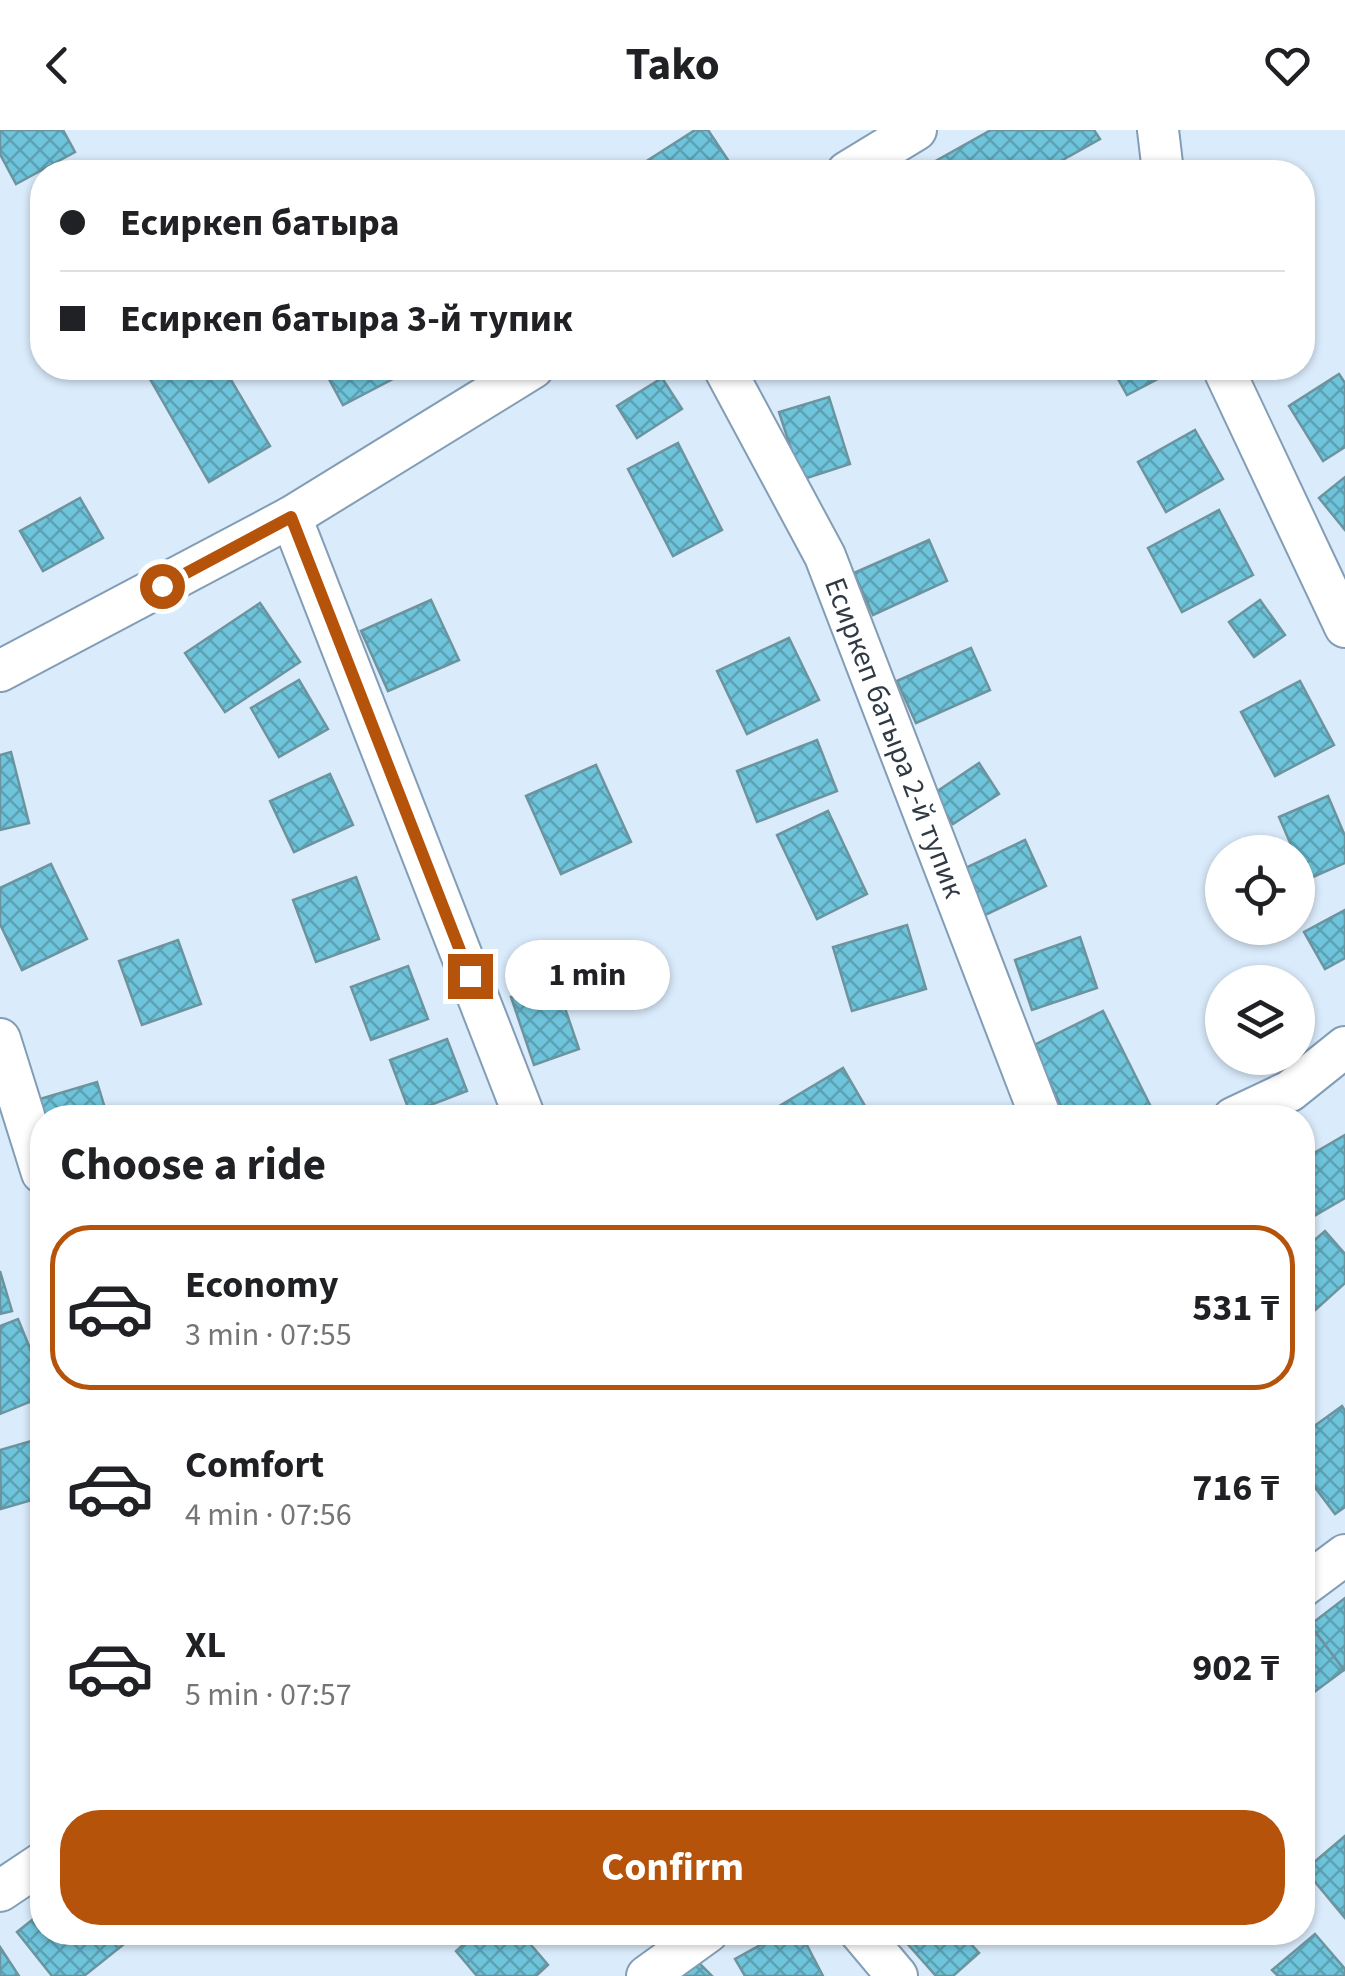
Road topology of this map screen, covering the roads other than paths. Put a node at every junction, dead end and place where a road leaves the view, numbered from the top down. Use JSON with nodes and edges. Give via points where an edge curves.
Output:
{"nodes":[{"id":1,"x":916,"y":130,"type":"edge"},
{"id":2,"x":1158,"y":130,"type":"edge"},
{"id":3,"x":867,"y":160,"type":"edge"},
{"id":4,"x":1162,"y":160,"type":"edge"},
{"id":5,"x":514,"y":380,"type":"edge"},
{"id":6,"x":730,"y":380,"type":"edge"},
{"id":7,"x":1229,"y":380,"type":"edge"},
{"id":8,"x":291,"y":517,"type":"junction"},
{"id":9,"x":1345,"y":627,"type":"edge"},
{"id":10,"x":0,"y":672,"type":"edge"},
{"id":11,"x":0,"y":1039,"type":"edge"},
{"id":12,"x":1345,"y":1047,"type":"edge"},
{"id":13,"x":520,"y":1105,"type":"edge"},
{"id":14,"x":1036,"y":1105,"type":"edge"},
{"id":15,"x":1259,"y":1105,"type":"edge"},
{"id":16,"x":30,"y":1135,"type":"edge"},
{"id":17,"x":1345,"y":1556,"type":"edge"},
{"id":18,"x":1315,"y":1578,"type":"edge"},
{"id":19,"x":30,"y":1871,"type":"edge"},
{"id":20,"x":0,"y":1892,"type":"edge"},
{"id":21,"x":690,"y":1945,"type":"edge"},
{"id":22,"x":871,"y":1945,"type":"edge"},
{"id":23,"x":647,"y":1976,"type":"edge"},
{"id":24,"x":898,"y":1976,"type":"edge"}],
"edges":[{"from":1,"to":3,"type":"street"},
{"from":2,"to":4,"type":"street"},
{"from":5,"to":8,"type":"street"},
{"from":6,"to":14,"type":"street","name":"Есиркеп батыра 2-й тупик","via":[[825,556]]},
{"from":7,"to":9,"type":"street"},
{"from":8,"to":10,"type":"street"},
{"from":8,"to":13,"type":"street"},
{"from":11,"to":16,"type":"street"},
{"from":12,"to":15,"type":"street"},
{"from":17,"to":18,"type":"street"},
{"from":19,"to":20,"type":"street"},
{"from":21,"to":23,"type":"street"},
{"from":22,"to":24,"type":"street"}]}
